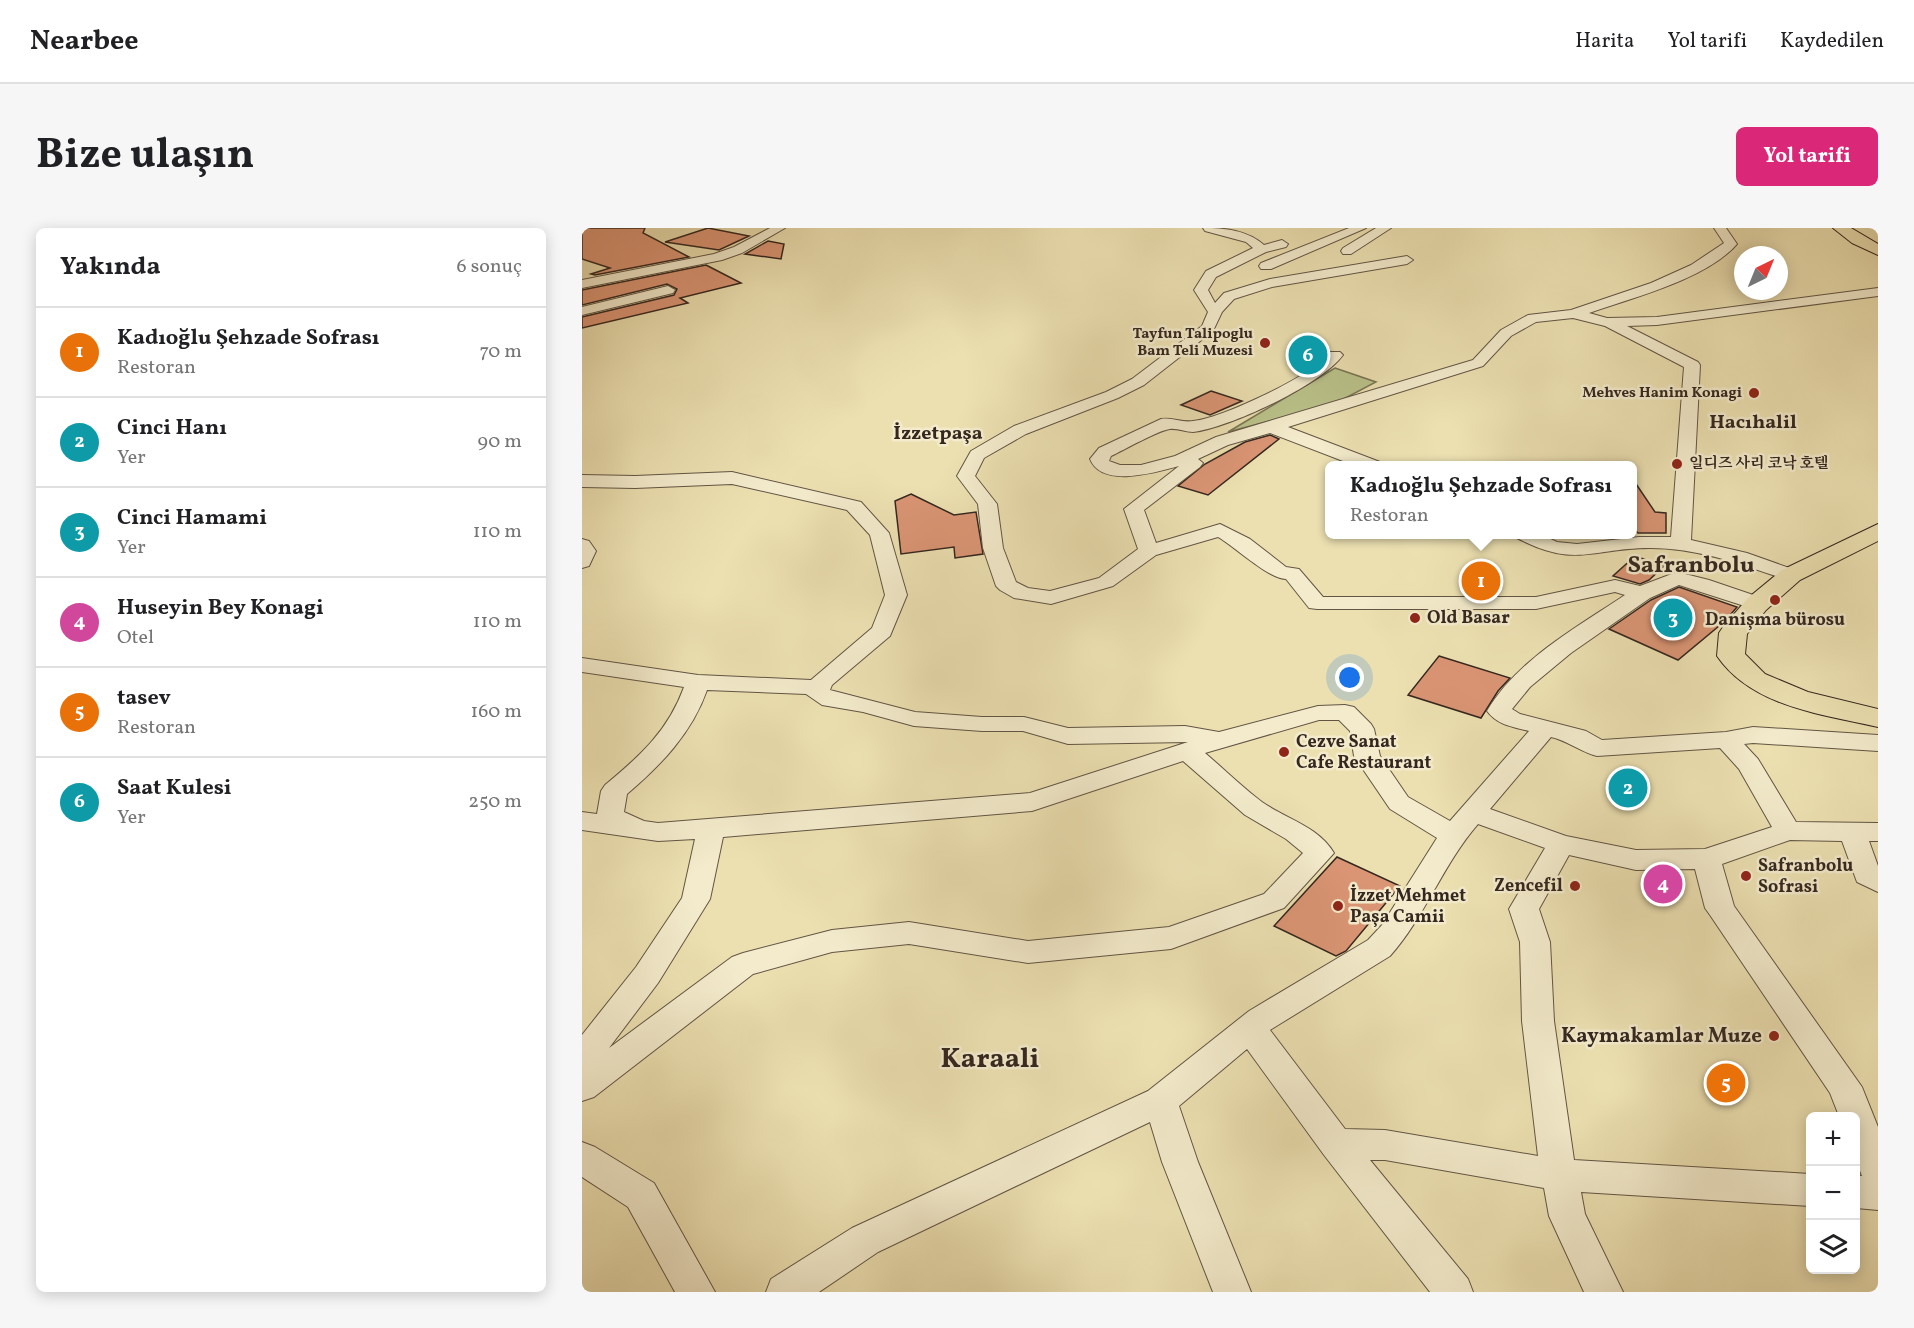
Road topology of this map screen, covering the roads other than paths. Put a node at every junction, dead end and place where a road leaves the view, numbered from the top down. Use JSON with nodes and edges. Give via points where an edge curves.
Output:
{"nodes":[{"id":1,"x":779,"y":228,"type":"edge"},
{"id":2,"x":1209,"y":228,"type":"edge"},
{"id":3,"x":1342,"y":228,"type":"edge"},
{"id":4,"x":1360,"y":228,"type":"edge"},
{"id":5,"x":1385,"y":228,"type":"edge"},
{"id":6,"x":1720,"y":228,"type":"edge"},
{"id":7,"x":1841,"y":228,"type":"edge"},
{"id":8,"x":1332,"y":237,"type":"junction"},
{"id":9,"x":1878,"y":250,"type":"edge"},
{"id":10,"x":1407,"y":260,"type":"dead end"},
{"id":11,"x":1258,"y":269,"type":"dead end"},
{"id":12,"x":1310,"y":276,"type":"junction"},
{"id":13,"x":1237,"y":280,"type":"dead end"},
{"id":14,"x":585,"y":281,"type":"edge"},
{"id":15,"x":668,"y":290,"type":"dead end"},
{"id":16,"x":1878,"y":292,"type":"edge"},
{"id":17,"x":1212,"y":308,"type":"junction"},
{"id":18,"x":582,"y":311,"type":"edge"},
{"id":19,"x":1573,"y":314,"type":"junction"},
{"id":20,"x":1607,"y":322,"type":"junction"},
{"id":21,"x":1335,"y":356,"type":"dead end"},
{"id":22,"x":1271,"y":427,"type":"junction"},
{"id":23,"x":1248,"y":435,"type":"junction"},
{"id":24,"x":1363,"y":461,"type":"edge"},
{"id":25,"x":582,"y":481,"type":"edge"},
{"id":26,"x":1878,"y":531,"type":"edge"},
{"id":27,"x":1534,"y":539,"type":"edge"},
{"id":28,"x":1681,"y":544,"type":"junction"},
{"id":29,"x":582,"y":545,"type":"edge"},
{"id":30,"x":1149,"y":551,"type":"junction"},
{"id":31,"x":582,"y":562,"type":"edge"},
{"id":32,"x":1791,"y":574,"type":"junction"},
{"id":33,"x":1642,"y":593,"type":"junction"},
{"id":34,"x":1757,"y":604,"type":"junction"},
{"id":35,"x":582,"y":665,"type":"edge"},
{"id":36,"x":698,"y":682,"type":"junction"},
{"id":37,"x":820,"y":688,"type":"junction"},
{"id":38,"x":1878,"y":718,"type":"edge"},
{"id":39,"x":1545,"y":728,"type":"junction"},
{"id":40,"x":1222,"y":738,"type":"junction"},
{"id":41,"x":1726,"y":740,"type":"junction"},
{"id":42,"x":1878,"y":743,"type":"edge"},
{"id":43,"x":1186,"y":750,"type":"junction"},
{"id":44,"x":582,"y":821,"type":"edge"},
{"id":45,"x":1463,"y":824,"type":"junction"},
{"id":46,"x":638,"y":829,"type":"junction"},
{"id":47,"x":711,"y":829,"type":"junction"},
{"id":48,"x":1788,"y":831,"type":"junction"},
{"id":49,"x":1865,"y":831,"type":"edge"},
{"id":50,"x":1561,"y":844,"type":"junction"},
{"id":51,"x":1707,"y":860,"type":"junction"},
{"id":52,"x":1878,"y":882,"type":"edge"},
{"id":53,"x":1250,"y":1028,"type":"junction"},
{"id":54,"x":582,"y":1059,"type":"edge"},
{"id":55,"x":582,"y":1087,"type":"edge"},
{"id":56,"x":1160,"y":1101,"type":"junction"},
{"id":57,"x":1336,"y":1144,"type":"junction"},
{"id":58,"x":582,"y":1158,"type":"edge"},
{"id":59,"x":1878,"y":1172,"type":"edge"},
{"id":60,"x":1559,"y":1175,"type":"junction"},
{"id":61,"x":1806,"y":1190,"type":"edge"},
{"id":62,"x":1860,"y":1192,"type":"edge"},
{"id":63,"x":1878,"y":1194,"type":"edge"},
{"id":64,"x":696,"y":1292,"type":"edge"},
{"id":65,"x":785,"y":1292,"type":"edge"},
{"id":66,"x":1232,"y":1292,"type":"edge"},
{"id":67,"x":1454,"y":1292,"type":"edge"},
{"id":68,"x":1604,"y":1292,"type":"edge"}],
"edges":[{"from":1,"to":14,"type":"street","via":[[717,257]]},
{"from":2,"to":17,"type":"street","via":[[1266,242],[1211,274],[1201,290]]},
{"from":3,"to":8,"type":"street"},
{"from":4,"to":8,"type":"street"},
{"from":5,"to":12,"type":"street"},
{"from":6,"to":19,"type":"street","via":[[1731,244],[1712,261]]},
{"from":7,"to":9,"type":"main road"},
{"from":8,"to":11,"type":"street"},
{"from":10,"to":12,"type":"street"},
{"from":12,"to":17,"type":"street","via":[[1229,296]]},
{"from":13,"to":17,"type":"street","via":[[1226,285]]},
{"from":15,"to":18,"type":"street"},
{"from":16,"to":20,"type":"street","via":[[1656,321]]},
{"from":17,"to":30,"type":"street","via":[[1208,328],[1138,382],[1020,430],[976,455],[966,476],[987,504],[993,548],[1007,586],[1022,593],[1052,598],[1106,582]]},
{"from":19,"to":20,"type":"street"},
{"from":19,"to":22,"type":"street","via":[[1533,318],[1506,333],[1478,363]]},
{"from":20,"to":28,"type":"street","via":[[1692,365]]},
{"from":21,"to":23,"type":"street","via":[[1298,383],[1220,421],[1191,427],[1167,423],[1105,452],[1099,459],[1101,464],[1118,471],[1142,470]]},
{"from":22,"to":23,"type":"street"},
{"from":22,"to":24,"type":"street"},
{"from":23,"to":30,"type":"street","via":[[1187,466],[1134,509]]},
{"from":25,"to":37,"type":"street","via":[[732,478],[854,506],[879,532],[896,595],[882,631],[822,682]]},
{"from":26,"to":32,"type":"main road"},
{"from":27,"to":28,"type":"street","via":[[1553,548],[1572,550],[1651,542]]},
{"from":28,"to":32,"type":"street"},
{"from":29,"to":31,"type":"street"},
{"from":30,"to":33,"type":"street","via":[[1220,530],[1281,573],[1292,573],[1317,603],[1536,603],[1615,586]]},
{"from":32,"to":34,"type":"main road"},
{"from":33,"to":34,"type":"street","via":[[1677,578]]},
{"from":33,"to":39,"type":"street","via":[[1549,659],[1502,703],[1499,711],[1511,719]]},
{"from":34,"to":38,"type":"main road","via":[[1733,633],[1731,656],[1755,680],[1798,699]]},
{"from":35,"to":36,"type":"street"},
{"from":36,"to":37,"type":"street"},
{"from":36,"to":46,"type":"street","via":[[687,713],[650,760],[615,791],[610,816]]},
{"from":37,"to":40,"type":"street","via":[[817,693],[830,700],[914,719],[1024,724],[1068,736],[1185,734]]},
{"from":39,"to":41,"type":"street","via":[[1576,735],[1597,748]]},
{"from":39,"to":45,"type":"street"},
{"from":40,"to":43,"type":"street"},
{"from":40,"to":45,"type":"street","via":[[1318,713],[1345,712],[1362,729],[1367,756],[1399,803]]},
{"from":41,"to":42,"type":"street","via":[[1753,735]]},
{"from":41,"to":48,"type":"street","via":[[1749,765]]},
{"from":43,"to":47,"type":"street","via":[[1032,802]]},
{"from":43,"to":55,"type":"street","via":[[1254,809],[1296,832],[1320,852],[1274,901],[1172,938],[1028,952],[909,933],[832,941],[743,965]]},
{"from":44,"to":46,"type":"street"},
{"from":45,"to":50,"type":"street"},
{"from":45,"to":53,"type":"street","via":[[1379,948]]},
{"from":46,"to":47,"type":"street"},
{"from":47,"to":54,"type":"street","via":[[696,899],[647,975]]},
{"from":48,"to":49,"type":"street"},
{"from":48,"to":51,"type":"street"},
{"from":49,"to":52,"type":"street","via":[[1867,875]]},
{"from":50,"to":51,"type":"street","via":[[1636,860]]},
{"from":50,"to":60,"type":"street","via":[[1524,909],[1535,942],[1538,1021]]},
{"from":51,"to":59,"type":"street","via":[[1719,908],[1845,1087]]},
{"from":53,"to":56,"type":"street"},
{"from":53,"to":57,"type":"street"},
{"from":56,"to":65,"type":"street","via":[[865,1240]]},
{"from":56,"to":66,"type":"street"},
{"from":57,"to":60,"type":"street","via":[[1385,1145]]},
{"from":57,"to":67,"type":"street"},
{"from":58,"to":64,"type":"street","via":[[641,1195]]},
{"from":60,"to":61,"type":"street"},
{"from":60,"to":68,"type":"street","via":[[1567,1216]]},
{"from":62,"to":63,"type":"street"}]}
